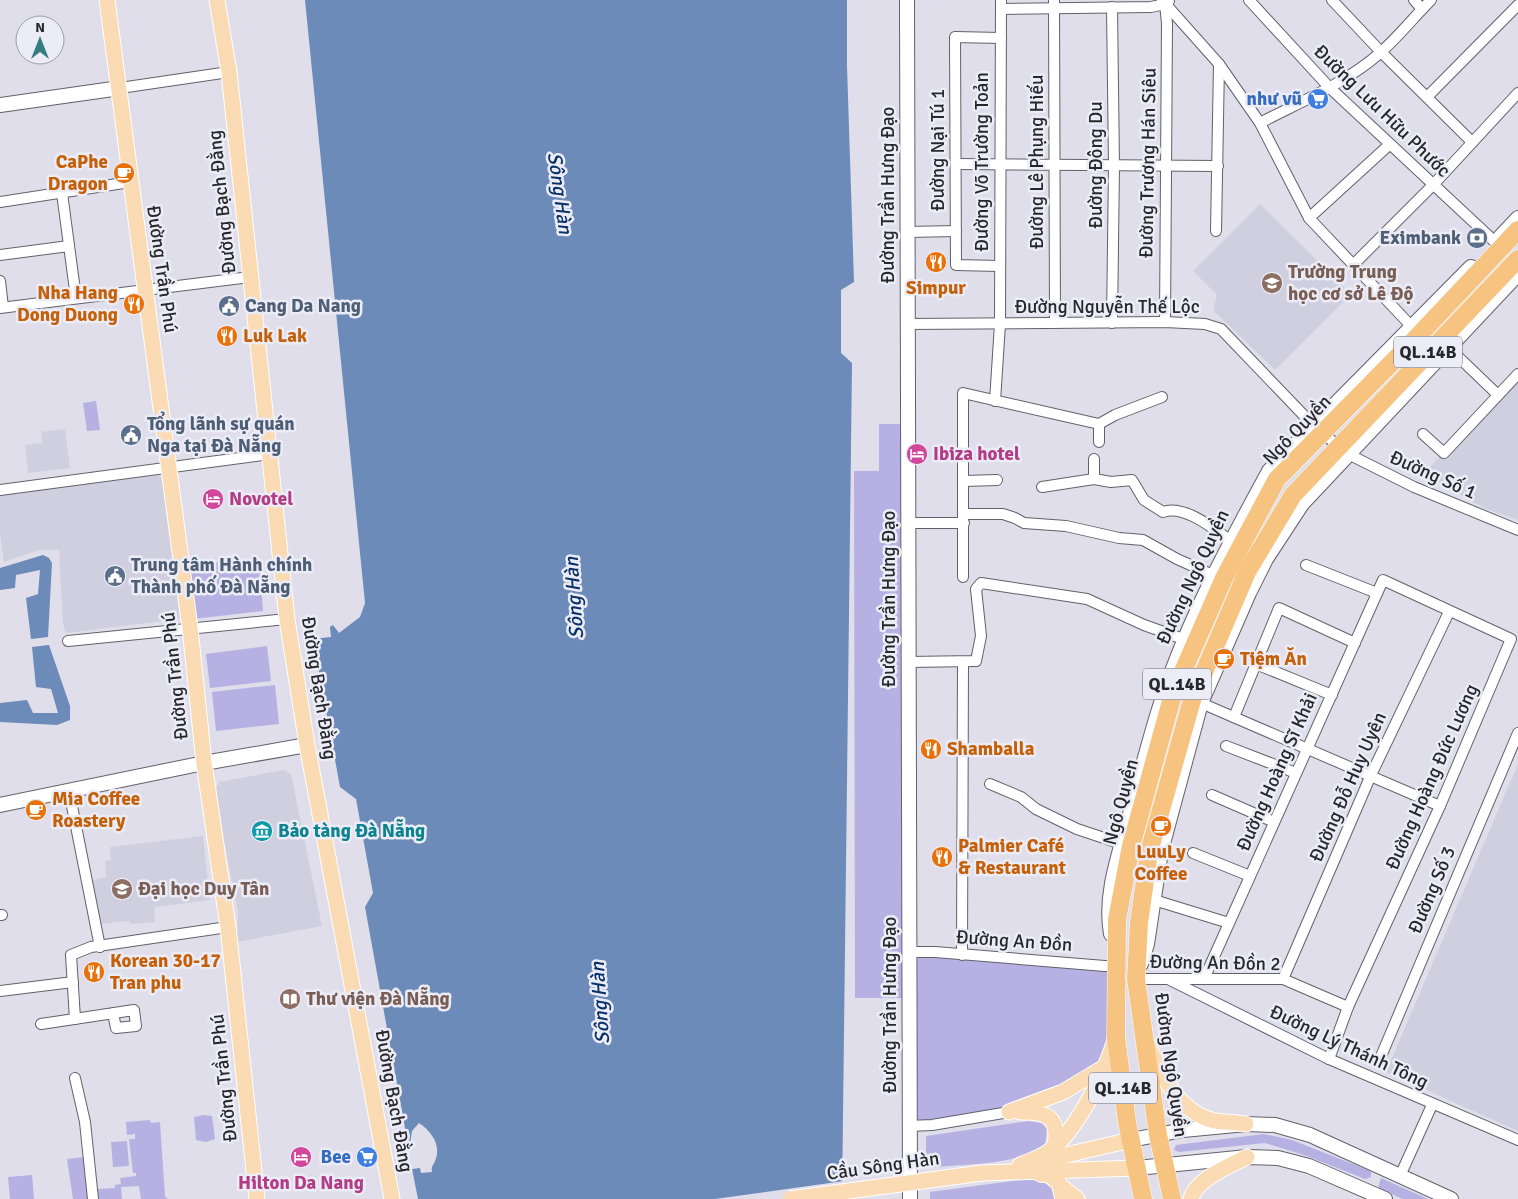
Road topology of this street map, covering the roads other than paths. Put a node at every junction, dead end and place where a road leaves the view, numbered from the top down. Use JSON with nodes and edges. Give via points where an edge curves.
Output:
{"nodes":[{"id":1,"x":108,"y":0,"type":"edge"},
{"id":2,"x":217,"y":0,"type":"edge"},
{"id":3,"x":907,"y":0,"type":"edge"},
{"id":4,"x":1250,"y":0,"type":"edge"},
{"id":5,"x":1332,"y":0,"type":"edge"},
{"id":6,"x":1414,"y":0,"type":"edge"},
{"id":7,"x":1431,"y":0,"type":"edge"},
{"id":8,"x":1166,"y":1,"type":"edge"},
{"id":9,"x":1001,"y":4,"type":"edge"},
{"id":10,"x":1054,"y":4,"type":"edge"},
{"id":11,"x":1518,"y":5,"type":"edge"},
{"id":12,"x":1112,"y":7,"type":"junction"},
{"id":13,"x":1422,"y":9,"type":"junction"},
{"id":14,"x":1001,"y":38,"type":"junction"},
{"id":15,"x":1381,"y":52,"type":"junction"},
{"id":16,"x":1219,"y":64,"type":"junction"},
{"id":17,"x":229,"y":72,"type":"junction"},
{"id":18,"x":1329,"y":87,"type":"junction"},
{"id":19,"x":120,"y":88,"type":"junction"},
{"id":20,"x":1518,"y":93,"type":"edge"},
{"id":21,"x":1426,"y":97,"type":"junction"},
{"id":22,"x":0,"y":105,"type":"edge"},
{"id":23,"x":1260,"y":123,"type":"junction"},
{"id":24,"x":1471,"y":141,"type":"junction"},
{"id":25,"x":1389,"y":145,"type":"junction"},
{"id":26,"x":956,"y":164,"type":"junction"},
{"id":27,"x":1000,"y":165,"type":"junction"},
{"id":28,"x":1054,"y":165,"type":"junction"},
{"id":29,"x":1166,"y":165,"type":"junction"},
{"id":30,"x":1114,"y":166,"type":"junction"},
{"id":31,"x":1218,"y":166,"type":"junction"},
{"id":32,"x":130,"y":182,"type":"junction"},
{"id":33,"x":1433,"y":185,"type":"junction"},
{"id":34,"x":62,"y":193,"type":"junction"},
{"id":35,"x":0,"y":202,"type":"edge"},
{"id":36,"x":1309,"y":218,"type":"junction"},
{"id":37,"x":1518,"y":218,"type":"edge"},
{"id":38,"x":1518,"y":230,"type":"edge"},
{"id":39,"x":956,"y":231,"type":"junction"},
{"id":40,"x":1216,"y":231,"type":"dead end"},
{"id":41,"x":907,"y":232,"type":"junction"},
{"id":42,"x":1495,"y":242,"type":"junction"},
{"id":43,"x":69,"y":246,"type":"junction"},
{"id":44,"x":0,"y":254,"type":"edge"},
{"id":45,"x":1518,"y":259,"type":"edge"},
{"id":46,"x":1354,"y":264,"type":"junction"},
{"id":47,"x":999,"y":266,"type":"junction"},
{"id":48,"x":1518,"y":274,"type":"edge"},
{"id":49,"x":250,"y":277,"type":"junction"},
{"id":50,"x":0,"y":281,"type":"edge"},
{"id":51,"x":144,"y":289,"type":"junction"},
{"id":52,"x":76,"y":298,"type":"junction"},
{"id":53,"x":1,"y":307,"type":"edge"},
{"id":54,"x":1164,"y":322,"type":"junction"},
{"id":55,"x":1055,"y":323,"type":"junction"},
{"id":56,"x":1112,"y":323,"type":"junction"},
{"id":57,"x":907,"y":324,"type":"junction"},
{"id":58,"x":1000,"y":324,"type":"junction"},
{"id":59,"x":1413,"y":328,"type":"junction"},
{"id":60,"x":1449,"y":348,"type":"junction"},
{"id":61,"x":1518,"y":374,"type":"edge"},
{"id":62,"x":1498,"y":395,"type":"junction"},
{"id":63,"x":1162,"y":397,"type":"dead end"},
{"id":64,"x":995,"y":401,"type":"junction"},
{"id":65,"x":1100,"y":424,"type":"junction"},
{"id":66,"x":1318,"y":430,"type":"junction"},
{"id":67,"x":1423,"y":434,"type":"dead end"},
{"id":68,"x":1099,"y":442,"type":"dead end"},
{"id":69,"x":1343,"y":450,"type":"junction"},
{"id":70,"x":270,"y":454,"type":"junction"},
{"id":71,"x":1094,"y":459,"type":"dead end"},
{"id":72,"x":168,"y":466,"type":"junction"},
{"id":73,"x":1094,"y":479,"type":"junction"},
{"id":74,"x":997,"y":480,"type":"dead end"},
{"id":75,"x":964,"y":481,"type":"junction"},
{"id":76,"x":1042,"y":487,"type":"dead end"},
{"id":77,"x":0,"y":490,"type":"edge"},
{"id":78,"x":964,"y":519,"type":"junction"},
{"id":79,"x":908,"y":524,"type":"junction"},
{"id":80,"x":1518,"y":530,"type":"edge"},
{"id":81,"x":1231,"y":541,"type":"junction"},
{"id":82,"x":1306,"y":565,"type":"dead end"},
{"id":83,"x":1213,"y":575,"type":"junction"},
{"id":84,"x":964,"y":577,"type":"dead end"},
{"id":85,"x":1383,"y":580,"type":"joint"},
{"id":86,"x":1377,"y":593,"type":"junction"},
{"id":87,"x":1449,"y":612,"type":"junction"},
{"id":88,"x":287,"y":619,"type":"junction"},
{"id":89,"x":190,"y":628,"type":"junction"},
{"id":90,"x":1186,"y":640,"type":"junction"},
{"id":91,"x":68,"y":642,"type":"dead end"},
{"id":92,"x":1354,"y":643,"type":"junction"},
{"id":93,"x":907,"y":662,"type":"junction"},
{"id":94,"x":963,"y":662,"type":"junction"},
{"id":95,"x":1256,"y":664,"type":"junction"},
{"id":96,"x":1332,"y":695,"type":"junction"},
{"id":97,"x":1201,"y":704,"type":"junction"},
{"id":98,"x":1234,"y":717,"type":"junction"},
{"id":99,"x":1518,"y":733,"type":"edge"},
{"id":100,"x":307,"y":745,"type":"junction"},
{"id":101,"x":1226,"y":746,"type":"dead end"},
{"id":102,"x":1308,"y":748,"type":"junction"},
{"id":103,"x":204,"y":763,"type":"junction"},
{"id":104,"x":1296,"y":773,"type":"junction"},
{"id":105,"x":1371,"y":775,"type":"junction"},
{"id":106,"x":990,"y":784,"type":"dead end"},
{"id":107,"x":69,"y":791,"type":"junction"},
{"id":108,"x":1212,"y":795,"type":"dead end"},
{"id":109,"x":0,"y":805,"type":"edge"},
{"id":110,"x":1440,"y":806,"type":"junction"},
{"id":111,"x":1274,"y":822,"type":"junction"},
{"id":112,"x":1122,"y":844,"type":"junction"},
{"id":113,"x":1193,"y":853,"type":"dead end"},
{"id":114,"x":1250,"y":876,"type":"junction"},
{"id":115,"x":1154,"y":900,"type":"junction"},
{"id":116,"x":1229,"y":923,"type":"junction"},
{"id":117,"x":228,"y":927,"type":"junction"},
{"id":118,"x":100,"y":946,"type":"junction"},
{"id":119,"x":909,"y":952,"type":"junction"},
{"id":120,"x":962,"y":954,"type":"junction"},
{"id":121,"x":1116,"y":967,"type":"junction"},
{"id":122,"x":1136,"y":979,"type":"junction"},
{"id":123,"x":1168,"y":979,"type":"junction"},
{"id":124,"x":1283,"y":979,"type":"junction"},
{"id":125,"x":1204,"y":980,"type":"junction"},
{"id":126,"x":72,"y":982,"type":"junction"},
{"id":127,"x":0,"y":991,"type":"edge"},
{"id":128,"x":1348,"y":1007,"type":"junction"},
{"id":129,"x":113,"y":1013,"type":"dead end"},
{"id":130,"x":75,"y":1019,"type":"junction"},
{"id":131,"x":41,"y":1024,"type":"dead end"},
{"id":132,"x":1116,"y":1037,"type":"junction"},
{"id":133,"x":1144,"y":1038,"type":"junction"},
{"id":134,"x":241,"y":1050,"type":"junction"},
{"id":135,"x":1329,"y":1060,"type":"junction"},
{"id":136,"x":1379,"y":1061,"type":"dead end"},
{"id":137,"x":1104,"y":1067,"type":"junction"},
{"id":138,"x":75,"y":1078,"type":"dead end"},
{"id":139,"x":1432,"y":1105,"type":"junction"},
{"id":140,"x":1009,"y":1112,"type":"junction"},
{"id":141,"x":1246,"y":1124,"type":"junction"},
{"id":142,"x":909,"y":1126,"type":"junction"},
{"id":143,"x":1158,"y":1135,"type":"junction"},
{"id":144,"x":1131,"y":1140,"type":"junction"},
{"id":145,"x":1518,"y":1140,"type":"edge"},
{"id":146,"x":1055,"y":1146,"type":"junction"},
{"id":147,"x":1247,"y":1157,"type":"junction"},
{"id":148,"x":1165,"y":1164,"type":"junction"},
{"id":149,"x":1024,"y":1168,"type":"junction"},
{"id":150,"x":1137,"y":1168,"type":"junction"},
{"id":151,"x":1400,"y":1176,"type":"junction"},
{"id":152,"x":1063,"y":1194,"type":"edge"},
{"id":153,"x":93,"y":1199,"type":"edge"},
{"id":154,"x":246,"y":1199,"type":"edge"},
{"id":155,"x":257,"y":1199,"type":"edge"},
{"id":156,"x":267,"y":1199,"type":"edge"},
{"id":157,"x":392,"y":1199,"type":"edge"},
{"id":158,"x":790,"y":1199,"type":"edge"},
{"id":159,"x":910,"y":1199,"type":"edge"},
{"id":160,"x":1077,"y":1199,"type":"edge"},
{"id":161,"x":1143,"y":1199,"type":"edge"},
{"id":162,"x":1172,"y":1199,"type":"edge"},
{"id":163,"x":1191,"y":1199,"type":"edge"},
{"id":164,"x":1385,"y":1199,"type":"edge"},
{"id":165,"x":1451,"y":1199,"type":"edge"}],
"edges":[{"from":1,"to":19,"type":"main road","name":"Đường Trần Phú"},
{"from":2,"to":17,"type":"main road","name":"Đường Bạch Đằng"},
{"from":3,"to":41,"type":"main road","name":"Đường Trần Hưng Đạo"},
{"from":4,"to":18,"type":"street","name":"Đường Lưu Hữu Phước"},
{"from":5,"to":15,"type":"street"},
{"from":6,"to":13,"type":"street"},
{"from":7,"to":13,"type":"street"},
{"from":8,"to":12,"type":"street","via":[[1151,7]]},
{"from":8,"to":16,"type":"street"},
{"from":8,"to":29,"type":"street","name":"Đường Trương Hán Siêu"},
{"from":9,"to":10,"type":"street"},
{"from":9,"to":14,"type":"street","name":"Đường Võ Trường Toản"},
{"from":10,"to":12,"type":"street"},
{"from":10,"to":28,"type":"street","name":"Đường Lê Phụng Hiếu"},
{"from":11,"to":21,"type":"street"},
{"from":12,"to":30,"type":"street","name":"Đường Đông Du"},
{"from":13,"to":15,"type":"street"},
{"from":14,"to":26,"type":"street","name":"Đường Nại Tú 1","via":[[955,37]]},
{"from":14,"to":27,"type":"street","name":"Đường Võ Trường Toản"},
{"from":15,"to":18,"type":"street"},
{"from":15,"to":21,"type":"street"},
{"from":16,"to":23,"type":"street"},
{"from":16,"to":31,"type":"street"},
{"from":17,"to":19,"type":"street"},
{"from":17,"to":49,"type":"main road","name":"Đường Bạch Đằng"},
{"from":18,"to":23,"type":"street"},
{"from":18,"to":25,"type":"street","name":"Đường Lưu Hữu Phước"},
{"from":19,"to":22,"type":"main road"},
{"from":19,"to":32,"type":"main road","name":"Đường Trần Phú"},
{"from":20,"to":24,"type":"street"},
{"from":21,"to":24,"type":"street"},
{"from":23,"to":36,"type":"street"},
{"from":24,"to":33,"type":"street"},
{"from":25,"to":33,"type":"street","name":"Đường Lưu Hữu Phước"},
{"from":25,"to":36,"type":"street"},
{"from":26,"to":27,"type":"street"},
{"from":26,"to":39,"type":"street","name":"Đường Nại Tú 1"},
{"from":27,"to":28,"type":"street"},
{"from":27,"to":47,"type":"street","name":"Đường Võ Trường Toản"},
{"from":28,"to":30,"type":"street"},
{"from":28,"to":55,"type":"street","name":"Đường Lê Phụng Hiếu"},
{"from":29,"to":30,"type":"street"},
{"from":29,"to":31,"type":"street"},
{"from":29,"to":54,"type":"street","name":"Đường Trương Hán Siêu"},
{"from":30,"to":56,"type":"street","name":"Đường Đông Du"},
{"from":31,"to":40,"type":"street"},
{"from":32,"to":34,"type":"street"},
{"from":32,"to":51,"type":"main road","name":"Đường Trần Phú"},
{"from":33,"to":42,"type":"street","name":"Đường Lưu Hữu Phước"},
{"from":33,"to":46,"type":"street"},
{"from":34,"to":35,"type":"street"},
{"from":34,"to":43,"type":"street"},
{"from":36,"to":46,"type":"street"},
{"from":37,"to":42,"type":"main road","name":"Đường Ngô Quyền"},
{"from":38,"to":66,"type":"highway","name":"Ngô Quyền","number":"QL.14B"},
{"from":39,"to":41,"type":"street"},
{"from":39,"to":47,"type":"street","name":"Đường Nại Tú 1","via":[[956,265]]},
{"from":41,"to":57,"type":"main road","name":"Đường Trần Hưng Đạo"},
{"from":42,"to":59,"type":"main road","name":"Đường Ngô Quyền"},
{"from":43,"to":44,"type":"street"},
{"from":43,"to":52,"type":"street"},
{"from":45,"to":69,"type":"highway","number":"QL.14B"},
{"from":46,"to":59,"type":"street"},
{"from":47,"to":58,"type":"street","name":"Đường Võ Trường Toản"},
{"from":48,"to":60,"type":"main road","name":"Đường Ngô Quyền"},
{"from":49,"to":51,"type":"street"},
{"from":49,"to":70,"type":"main road","name":"Đường Bạch Đằng"},
{"from":50,"to":53,"type":"street"},
{"from":51,"to":52,"type":"street"},
{"from":51,"to":72,"type":"main road","name":"Đường Trần Phú"},
{"from":52,"to":53,"type":"street"},
{"from":54,"to":56,"type":"street","name":"Đường Nguyễn Thế Lộc"},
{"from":54,"to":66,"type":"street","name":"Đường Nguyễn Thế Lộc","via":[[1205,324],[1221,329]]},
{"from":55,"to":56,"type":"street","name":"Đường Nguyễn Thế Lộc"},
{"from":55,"to":58,"type":"street","name":"Đường Nguyễn Thế Lộc"},
{"from":57,"to":58,"type":"street","name":"Đường Nguyễn Thế Lộc"},
{"from":57,"to":79,"type":"main road","name":"Đường Trần Hưng Đạo"},
{"from":58,"to":64,"type":"street","name":"Đường Võ Trường Toản"},
{"from":59,"to":66,"type":"main road","name":"Đường Ngô Quyền"},
{"from":60,"to":62,"type":"street"},
{"from":60,"to":69,"type":"main road","name":"Đường Ngô Quyền"},
{"from":61,"to":62,"type":"street"},
{"from":62,"to":67,"type":"street","via":[[1444,453]]},
{"from":63,"to":65,"type":"street"},
{"from":64,"to":65,"type":"street"},
{"from":64,"to":75,"type":"street","via":[[964,393]]},
{"from":65,"to":68,"type":"street"},
{"from":66,"to":69,"type":"street","name":"Đường Nguyễn Thế Lộc"},
{"from":66,"to":81,"type":"main road","name":"Đường Ngô Quyền","via":[[1269,471]]},
{"from":66,"to":121,"type":"highway","name":"Ngô Quyền","number":"QL.14B","via":[[1277,479],[1224,578],[1172,694],[1131,846],[1117,920]]},
{"from":69,"to":80,"type":"street","name":"Đường Số 1","via":[[1414,487]]},
{"from":69,"to":97,"type":"main road","name":"Đường Ngô Quyền","via":[[1266,559]]},
{"from":69,"to":122,"type":"highway","number":"QL.14B","via":[[1293,495],[1247,572],[1192,700],[1149,852],[1139,923]]},
{"from":70,"to":72,"type":"street"},
{"from":70,"to":88,"type":"main road","name":"Đường Bạch Đằng"},
{"from":71,"to":73,"type":"street"},
{"from":72,"to":77,"type":"street"},
{"from":72,"to":89,"type":"main road","name":"Đường Trần Phú"},
{"from":73,"to":76,"type":"street"},
{"from":73,"to":81,"type":"street","via":[[1111,482],[1132,480],[1144,500],[1163,512],[1170,509],[1188,515]]},
{"from":74,"to":75,"type":"street"},
{"from":75,"to":78,"type":"street"},
{"from":78,"to":79,"type":"street"},
{"from":78,"to":83,"type":"street","via":[[1003,514],[1024,523],[1066,526],[1143,540]]},
{"from":78,"to":84,"type":"street"},
{"from":79,"to":93,"type":"main road","name":"Đường Trần Hưng Đạo"},
{"from":81,"to":83,"type":"main road","name":"Đường Ngô Quyền"},
{"from":82,"to":86,"type":"street"},
{"from":83,"to":90,"type":"main road","name":"Đường Ngô Quyền"},
{"from":85,"to":86,"type":"street","name":"Đường Hoàng Sĩ Khải"},
{"from":85,"to":87,"type":"street","name":"Đường Hoàng Đức Lương"},
{"from":86,"to":92,"type":"street","name":"Đường Hoàng Sĩ Khải"},
{"from":87,"to":105,"type":"street","name":"Đường Đỗ Huy Uyên"},
{"from":87,"to":110,"type":"street","name":"Đường Hoàng Đức Lương","via":[[1511,639]]},
{"from":88,"to":89,"type":"street"},
{"from":88,"to":100,"type":"main road","name":"Đường Bạch Đằng"},
{"from":89,"to":91,"type":"street"},
{"from":89,"to":103,"type":"main road","name":"Đường Trần Phú"},
{"from":90,"to":94,"type":"street","via":[[1087,599],[981,583],[976,589],[981,636],[976,661]]},
{"from":90,"to":112,"type":"main road","name":"Đường Ngô Quyền","via":[[1164,693]]},
{"from":92,"to":95,"type":"street","via":[[1281,607]]},
{"from":92,"to":96,"type":"street","name":"Đường Hoàng Sĩ Khải"},
{"from":93,"to":94,"type":"street"},
{"from":93,"to":119,"type":"main road","name":"Đường Trần Hưng Đạo"},
{"from":94,"to":120,"type":"street"},
{"from":95,"to":96,"type":"street"},
{"from":95,"to":98,"type":"street"},
{"from":96,"to":102,"type":"street","name":"Đường Hoàng Sĩ Khải"},
{"from":97,"to":98,"type":"street"},
{"from":97,"to":115,"type":"main road","name":"Đường Ngô Quyền","via":[[1161,851]]},
{"from":98,"to":102,"type":"street"},
{"from":99,"to":136,"type":"street","name":"Đường Số 3"},
{"from":100,"to":103,"type":"main road"},
{"from":100,"to":157,"type":"main road","name":"Đường Bạch Đằng"},
{"from":101,"to":104,"type":"street"},
{"from":102,"to":104,"type":"street","name":"Đường Hoàng Sĩ Khải"},
{"from":102,"to":105,"type":"street"},
{"from":103,"to":107,"type":"main road"},
{"from":103,"to":117,"type":"main road","name":"Đường Trần Phú"},
{"from":104,"to":111,"type":"street","name":"Đường Hoàng Sĩ Khải"},
{"from":105,"to":110,"type":"street"},
{"from":105,"to":124,"type":"street","name":"Đường Đỗ Huy Uyên"},
{"from":106,"to":112,"type":"street","via":[[1077,829]]},
{"from":107,"to":109,"type":"main road"},
{"from":107,"to":118,"type":"street"},
{"from":108,"to":111,"type":"street"},
{"from":110,"to":128,"type":"street","name":"Đường Hoàng Đức Lương"},
{"from":111,"to":114,"type":"street","name":"Đường Hoàng Sĩ Khải"},
{"from":112,"to":121,"type":"main road","name":"Đường Ngô Quyền","via":[[1108,920]]},
{"from":113,"to":114,"type":"street"},
{"from":114,"to":116,"type":"street","name":"Đường Hoàng Sĩ Khải"},
{"from":115,"to":116,"type":"street"},
{"from":115,"to":122,"type":"main road","name":"Đường Ngô Quyền","via":[[1147,944]]},
{"from":116,"to":125,"type":"street","name":"Đường Hoàng Sĩ Khải"},
{"from":117,"to":118,"type":"street"},
{"from":117,"to":134,"type":"main road","name":"Đường Trần Phú"},
{"from":118,"to":126,"type":"street","via":[[71,955]]},
{"from":119,"to":120,"type":"street","name":"Đường An Đồn"},
{"from":119,"to":142,"type":"main road","name":"Đường Trần Hưng Đạo"},
{"from":120,"to":121,"type":"street","name":"Đường An Đồn"},
{"from":121,"to":132,"type":"highway","name":"Đường Ngô Quyền","number":"QL.14B"},
{"from":122,"to":123,"type":"street","name":"Đường An Đồn 2"},
{"from":122,"to":133,"type":"highway","name":"Đường Ngô Quyền","number":"QL.14B"},
{"from":123,"to":125,"type":"street","name":"Đường An Đồn 2"},
{"from":123,"to":135,"type":"street","name":"Đường Lý Thánh Tông"},
{"from":124,"to":125,"type":"street","name":"Đường An Đồn 2"},
{"from":124,"to":128,"type":"street","name":"Đường An Đồn 2"},
{"from":126,"to":127,"type":"street"},
{"from":126,"to":130,"type":"street"},
{"from":128,"to":135,"type":"street","name":"Đường Hoàng Đức Lương"},
{"from":129,"to":130,"type":"street"},
{"from":130,"to":131,"type":"street"},
{"from":132,"to":137,"type":"main road"},
{"from":132,"to":144,"type":"highway","name":"Đường Ngô Quyền","number":"QL.14B"},
{"from":133,"to":141,"type":"main road","via":[[1170,1087],[1186,1108],[1211,1120]]},
{"from":133,"to":143,"type":"highway","name":"Đường Ngô Quyền","number":"QL.14B"},
{"from":134,"to":154,"type":"main road","via":[[238,1110]]},
{"from":134,"to":155,"type":"main road","name":"Đường Trần Phú"},
{"from":134,"to":156,"type":"main road","via":[[256,1104]]},
{"from":135,"to":139,"type":"street","name":"Đường Lý Thánh Tông"},
{"from":137,"to":140,"type":"main road","via":[[1063,1092]]},
{"from":137,"to":146,"type":"main road","via":[[1084,1110]]},
{"from":138,"to":153,"type":"street","via":[[86,1131]]},
{"from":139,"to":145,"type":"street","name":"Đường Lý Thánh Tông"},
{"from":139,"to":151,"type":"street"},
{"from":140,"to":142,"type":"street"},
{"from":140,"to":146,"type":"main road","via":[[1045,1114],[1055,1124]]},
{"from":141,"to":143,"type":"main road"},
{"from":141,"to":151,"type":"main road","via":[[1291,1129]]},
{"from":142,"to":159,"type":"main road","name":"Đường Trần Hưng Đạo"},
{"from":143,"to":144,"type":"main road"},
{"from":143,"to":148,"type":"highway","name":"Đường Ngô Quyền","number":"QL.14B"},
{"from":144,"to":149,"type":"main road","name":"Cầu Sông Hàn"},
{"from":144,"to":150,"type":"highway","name":"Đường Ngô Quyền","number":"QL.14B"},
{"from":146,"to":149,"type":"main road"},
{"from":147,"to":148,"type":"main road"},
{"from":147,"to":163,"type":"main road","via":[[1214,1173]]},
{"from":147,"to":164,"type":"main road","via":[[1278,1158],[1308,1166]]},
{"from":148,"to":150,"type":"main road"},
{"from":148,"to":162,"type":"highway","name":"Đường Ngô Quyền","number":"QL.14B"},
{"from":149,"to":150,"type":"main road","name":"Cầu Sông Hàn"},
{"from":149,"to":152,"type":"main road","via":[[1049,1175],[1060,1183]]},
{"from":149,"to":158,"type":"main road","name":"Cầu Sông Hàn","bridge":true},
{"from":150,"to":161,"type":"highway","name":"Đường Ngô Quyền","number":"QL.14B"},
{"from":151,"to":165,"type":"main road"},
{"from":152,"to":160,"type":"main road"}]}
